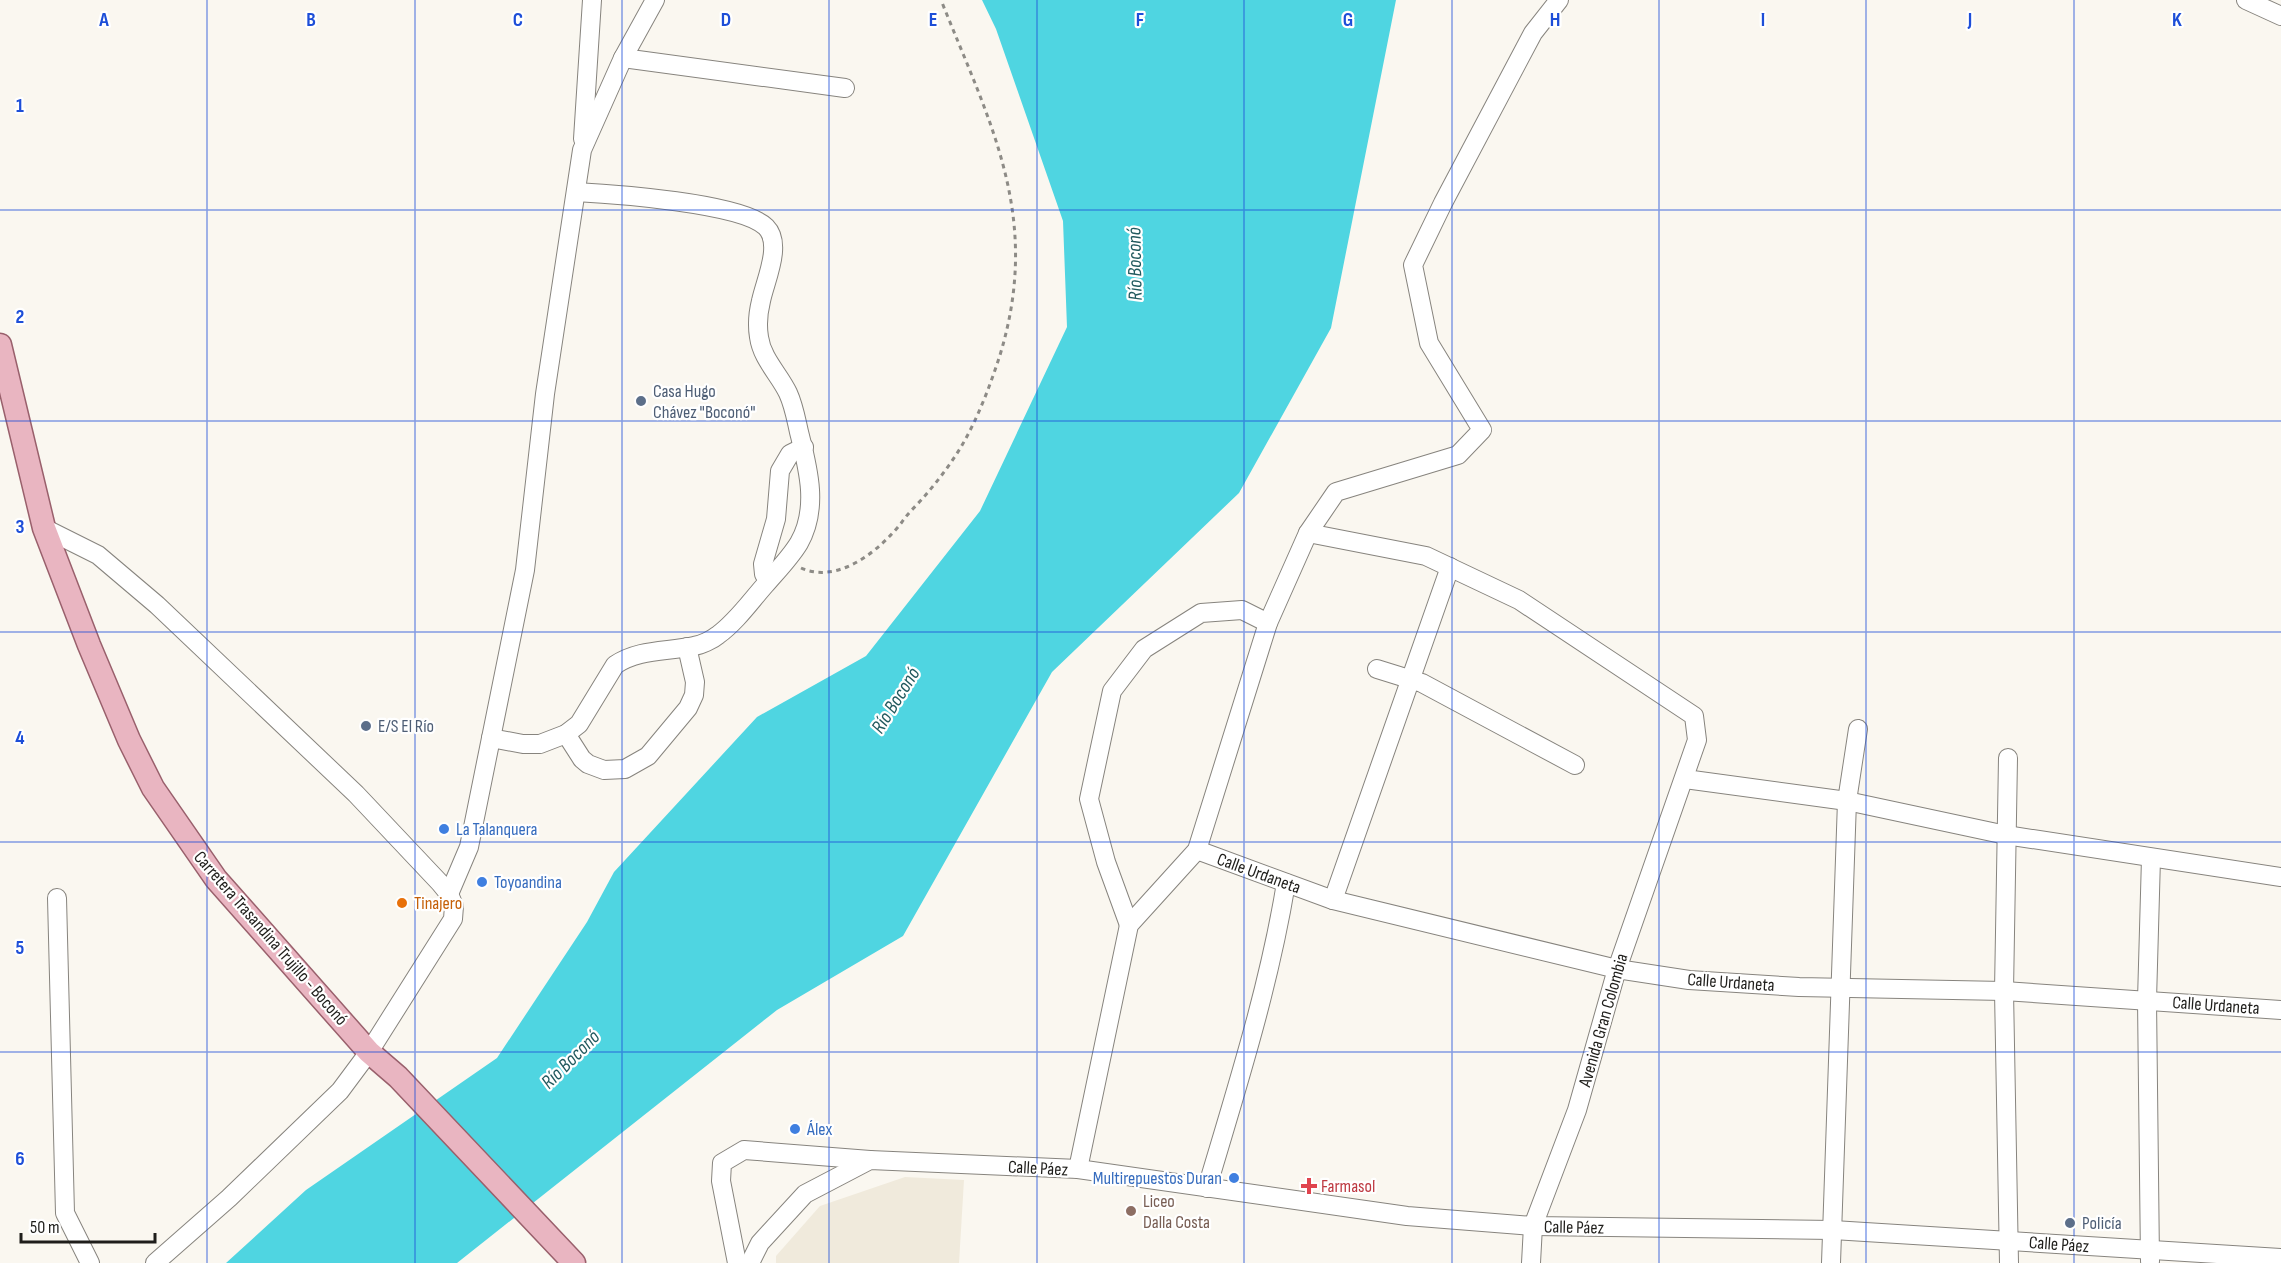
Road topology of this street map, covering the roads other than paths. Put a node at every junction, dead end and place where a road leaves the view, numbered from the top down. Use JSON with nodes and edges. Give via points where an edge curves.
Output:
{"nodes":[{"id":1,"x":592,"y":0,"type":"edge"},
{"id":2,"x":655,"y":0,"type":"edge"},
{"id":3,"x":1559,"y":0,"type":"edge"},
{"id":4,"x":2246,"y":0,"type":"edge"},
{"id":5,"x":2281,"y":16,"type":"edge"},
{"id":6,"x":624,"y":58,"type":"junction"},
{"id":7,"x":845,"y":88,"type":"dead end"},
{"id":8,"x":582,"y":150,"type":"junction"},
{"id":9,"x":576,"y":192,"type":"junction"},
{"id":10,"x":1,"y":358,"type":"edge"},
{"id":11,"x":804,"y":447,"type":"junction"},
{"id":12,"x":44,"y":528,"type":"junction"},
{"id":13,"x":1308,"y":533,"type":"junction"},
{"id":14,"x":1450,"y":567,"type":"junction"},
{"id":15,"x":768,"y":581,"type":"junction"},
{"id":16,"x":1268,"y":623,"type":"junction"},
{"id":17,"x":687,"y":647,"type":"junction"},
{"id":18,"x":1377,"y":669,"type":"dead end"},
{"id":19,"x":1411,"y":679,"type":"junction"},
{"id":20,"x":1858,"y":729,"type":"dead end"},
{"id":21,"x":566,"y":734,"type":"junction"},
{"id":22,"x":491,"y":738,"type":"junction"},
{"id":23,"x":2008,"y":758,"type":"dead end"},
{"id":24,"x":1575,"y":765,"type":"dead end"},
{"id":25,"x":1685,"y":779,"type":"junction"},
{"id":26,"x":1847,"y":801,"type":"junction"},
{"id":27,"x":2006,"y":835,"type":"junction"},
{"id":28,"x":1197,"y":850,"type":"junction"},
{"id":29,"x":2151,"y":858,"type":"junction"},
{"id":30,"x":2281,"y":877,"type":"edge"},
{"id":31,"x":1286,"y":883,"type":"junction"},
{"id":32,"x":449,"y":894,"type":"junction"},
{"id":33,"x":57,"y":898,"type":"dead end"},
{"id":34,"x":1333,"y":900,"type":"junction"},
{"id":35,"x":1129,"y":925,"type":"junction"},
{"id":36,"x":1617,"y":969,"type":"junction"},
{"id":37,"x":1840,"y":987,"type":"junction"},
{"id":38,"x":2004,"y":991,"type":"junction"},
{"id":39,"x":2147,"y":1000,"type":"junction"},
{"id":40,"x":2281,"y":1010,"type":"edge"},
{"id":41,"x":369,"y":1052,"type":"junction"},
{"id":42,"x":870,"y":1160,"type":"junction"},
{"id":43,"x":1078,"y":1169,"type":"junction"},
{"id":44,"x":1207,"y":1188,"type":"junction"},
{"id":45,"x":1533,"y":1226,"type":"junction"},
{"id":46,"x":1833,"y":1230,"type":"junction"},
{"id":47,"x":2008,"y":1240,"type":"junction"},
{"id":48,"x":2150,"y":1257,"type":"edge"},
{"id":49,"x":2281,"y":1258,"type":"edge"},
{"id":50,"x":563,"y":1259,"type":"edge"},
{"id":51,"x":90,"y":1263,"type":"edge"},
{"id":52,"x":155,"y":1263,"type":"edge"},
{"id":53,"x":589,"y":1263,"type":"edge"},
{"id":54,"x":737,"y":1263,"type":"edge"},
{"id":55,"x":750,"y":1263,"type":"edge"},
{"id":56,"x":1531,"y":1263,"type":"edge"},
{"id":57,"x":1831,"y":1263,"type":"edge"},
{"id":58,"x":2008,"y":1263,"type":"edge"}],
"edges":[{"from":1,"to":8,"type":"street"},
{"from":2,"to":6,"type":"street"},
{"from":3,"to":13,"type":"street","via":[[1533,33],[1413,265],[1429,343],[1482,430],[1458,455],[1336,492]]},
{"from":4,"to":5,"type":"street"},
{"from":6,"to":7,"type":"street"},
{"from":6,"to":8,"type":"street"},
{"from":8,"to":9,"type":"street"},
{"from":9,"to":11,"type":"street","via":[[692,204],[747,216],[768,229],[773,239],[772,259],[760,304],[759,339],[769,364],[790,396]]},
{"from":9,"to":22,"type":"street","via":[[537,452],[525,570]]},
{"from":10,"to":12,"type":"main road","name":"Carretera Trasandina Trujillo - Boconó"},
{"from":11,"to":15,"type":"street","via":[[810,477],[808,520],[800,542]]},
{"from":11,"to":15,"type":"street","via":[[790,454],[780,471],[776,519],[763,564]]},
{"from":12,"to":32,"type":"street","via":[[98,555],[157,605],[356,794]]},
{"from":12,"to":41,"type":"main road","name":"Carretera Trasandina Trujillo - Boconó","via":[[93,656],[153,788],[216,879]]},
{"from":13,"to":14,"type":"street","name":"Avenida Gran Colombia","via":[[1426,556]]},
{"from":13,"to":16,"type":"street"},
{"from":14,"to":19,"type":"street"},
{"from":14,"to":25,"type":"street","name":"Avenida Gran Colombia","via":[[1519,600],[1694,716],[1697,740]]},
{"from":15,"to":17,"type":"street","via":[[717,636]]},
{"from":16,"to":28,"type":"street"},
{"from":16,"to":35,"type":"street","via":[[1242,610],[1201,613],[1144,649],[1112,691],[1089,799]]},
{"from":17,"to":21,"type":"street","via":[[642,652],[615,665],[579,724]]},
{"from":17,"to":21,"type":"street","via":[[694,696],[648,756],[625,769],[604,770],[588,765]]},
{"from":18,"to":19,"type":"street"},
{"from":19,"to":24,"type":"street"},
{"from":19,"to":34,"type":"street"},
{"from":20,"to":26,"type":"street"},
{"from":21,"to":22,"type":"street","via":[[540,744]]},
{"from":22,"to":32,"type":"street","via":[[469,847]]},
{"from":23,"to":27,"type":"street"},
{"from":25,"to":26,"type":"street"},
{"from":25,"to":36,"type":"street","name":"Avenida Gran Colombia"},
{"from":26,"to":27,"type":"street"},
{"from":26,"to":37,"type":"street"},
{"from":27,"to":29,"type":"street"},
{"from":27,"to":38,"type":"street"},
{"from":28,"to":31,"type":"street","name":"Calle Urdaneta"},
{"from":28,"to":35,"type":"street"},
{"from":29,"to":30,"type":"street"},
{"from":29,"to":39,"type":"street"},
{"from":31,"to":34,"type":"street","name":"Calle Urdaneta"},
{"from":31,"to":44,"type":"street","via":[[1262,1001]]},
{"from":32,"to":41,"type":"street","via":[[454,906],[453,919]]},
{"from":33,"to":51,"type":"street","via":[[65,1213]]},
{"from":34,"to":36,"type":"street","name":"Calle Urdaneta"},
{"from":35,"to":43,"type":"street"},
{"from":36,"to":37,"type":"street","name":"Calle Urdaneta","via":[[1689,980]]},
{"from":36,"to":45,"type":"street","name":"Avenida Gran Colombia","via":[[1577,1110]]},
{"from":37,"to":38,"type":"street","name":"Calle Urdaneta"},
{"from":37,"to":46,"type":"street"},
{"from":38,"to":39,"type":"street","name":"Calle Urdaneta"},
{"from":38,"to":47,"type":"street"},
{"from":39,"to":40,"type":"street","name":"Calle Urdaneta"},
{"from":39,"to":48,"type":"street"},
{"from":41,"to":50,"type":"main road","name":"Carretera Trasandina Trujillo - Boconó","via":[[398,1077],[539,1226]]},
{"from":41,"to":52,"type":"street","via":[[340,1091]]},
{"from":42,"to":43,"type":"street","name":"Calle Páez"},
{"from":42,"to":54,"type":"street","name":"Calle Páez","via":[[744,1150],[722,1163],[721,1181]]},
{"from":42,"to":55,"type":"street","via":[[805,1194],[760,1244]]},
{"from":43,"to":44,"type":"street","name":"Calle Páez"},
{"from":44,"to":45,"type":"street","name":"Calle Páez","via":[[1407,1216]]},
{"from":45,"to":46,"type":"street","name":"Calle Páez"},
{"from":45,"to":56,"type":"street","name":"Avenida Gran Colombia"},
{"from":46,"to":47,"type":"street","name":"Calle Páez"},
{"from":46,"to":57,"type":"street"},
{"from":47,"to":48,"type":"street","name":"Calle Páez"},
{"from":47,"to":58,"type":"street"},
{"from":48,"to":49,"type":"street","name":"Calle Páez"},
{"from":50,"to":53,"type":"main road"}]}
